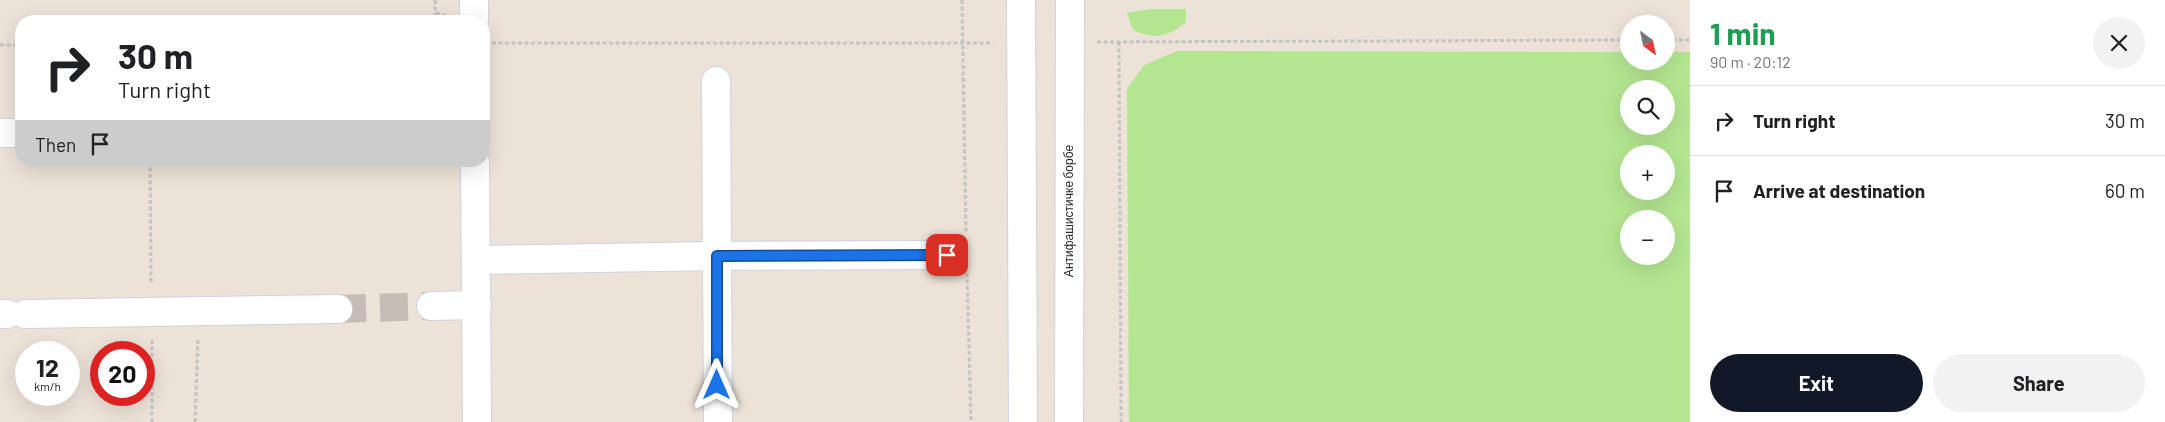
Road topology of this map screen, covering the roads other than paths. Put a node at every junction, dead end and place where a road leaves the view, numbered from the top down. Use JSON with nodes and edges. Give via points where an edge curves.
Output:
{"nodes":[{"id":1,"x":474,"y":0,"type":"edge"},
{"id":2,"x":1021,"y":0,"type":"edge"},
{"id":3,"x":1070,"y":0,"type":"edge"},
{"id":4,"x":474,"y":15,"type":"edge"},
{"id":5,"x":716,"y":81,"type":"dead end"},
{"id":6,"x":0,"y":133,"type":"edge"},
{"id":7,"x":15,"y":133,"type":"edge"},
{"id":8,"x":476,"y":167,"type":"edge"},
{"id":9,"x":947,"y":255,"type":"dead end"},
{"id":10,"x":717,"y":256,"type":"junction"},
{"id":11,"x":476,"y":260,"type":"junction"},
{"id":12,"x":477,"y":305,"type":"junction"},
{"id":13,"x":430,"y":306,"type":"tunnel mouth"},
{"id":14,"x":338,"y":309,"type":"tunnel mouth"},
{"id":15,"x":11,"y":314,"type":"edge"},
{"id":16,"x":477,"y":422,"type":"edge"},
{"id":17,"x":718,"y":422,"type":"edge"},
{"id":18,"x":1023,"y":422,"type":"edge"},
{"id":19,"x":1070,"y":422,"type":"edge"}],
"edges":[{"from":1,"to":4,"type":"street"},
{"from":2,"to":18,"type":"street"},
{"from":3,"to":19,"type":"street","name":"Антифашистичке борбе"},
{"from":5,"to":10,"type":"street"},
{"from":6,"to":7,"type":"street"},
{"from":8,"to":11,"type":"street"},
{"from":9,"to":10,"type":"street"},
{"from":10,"to":11,"type":"street"},
{"from":10,"to":17,"type":"street"},
{"from":11,"to":12,"type":"street"},
{"from":12,"to":13,"type":"street"},
{"from":12,"to":16,"type":"street"},
{"from":14,"to":15,"type":"street"}]}
